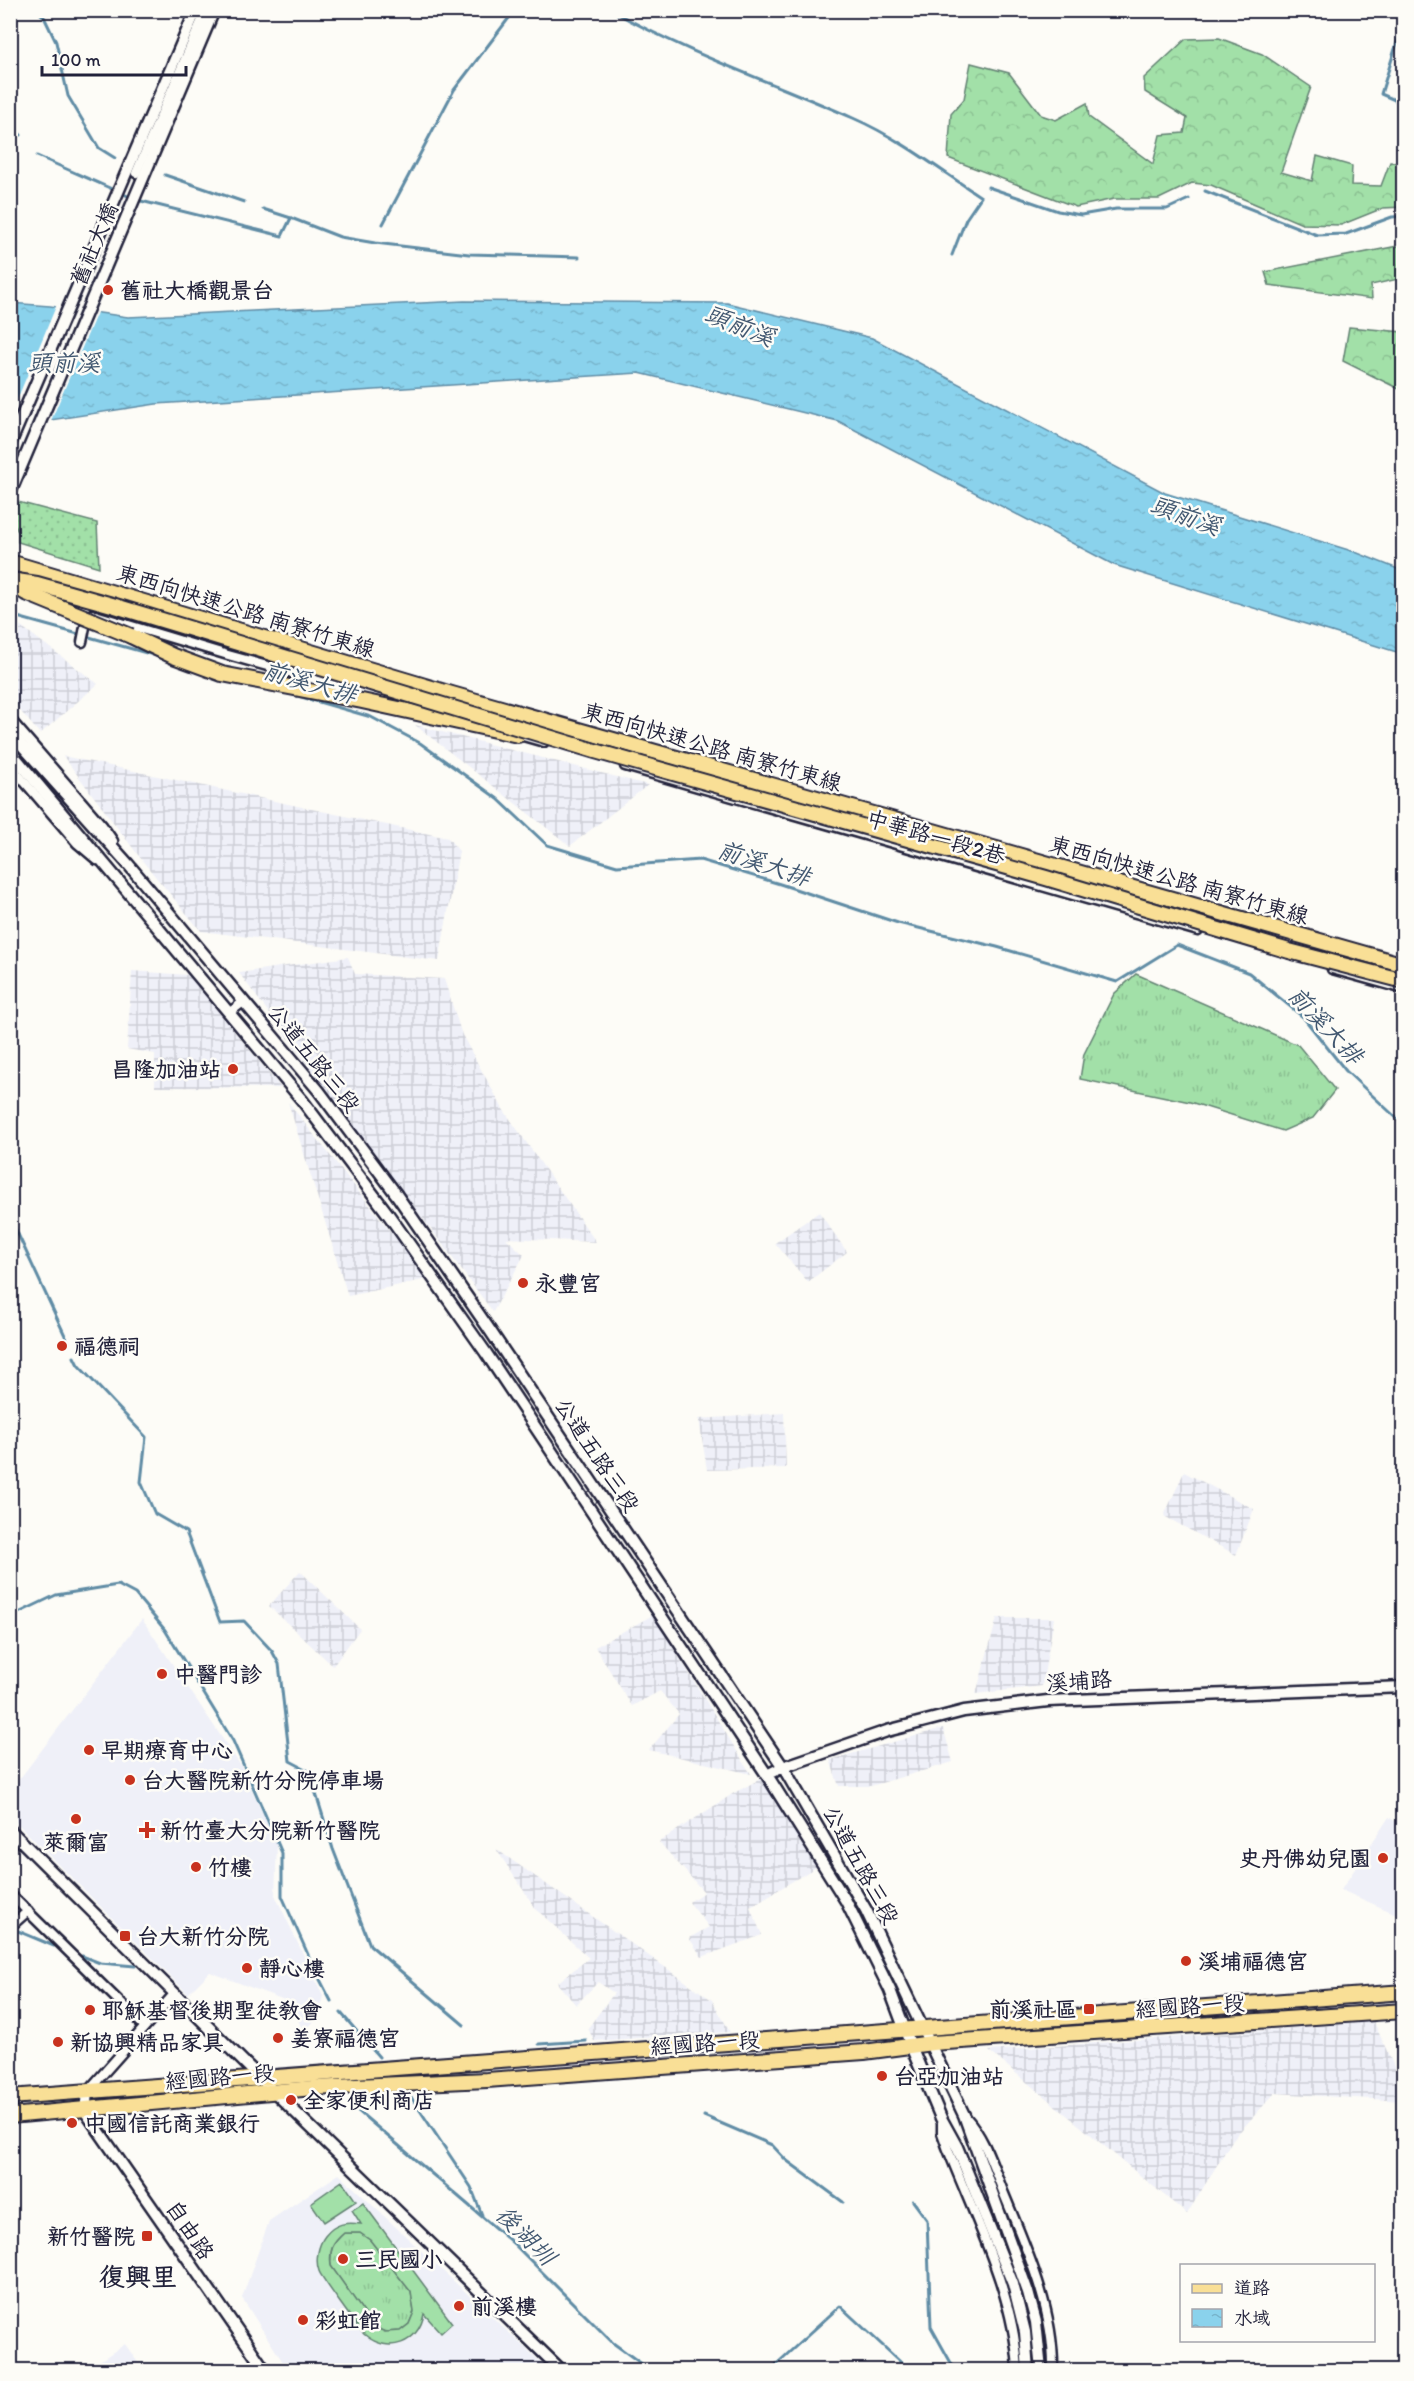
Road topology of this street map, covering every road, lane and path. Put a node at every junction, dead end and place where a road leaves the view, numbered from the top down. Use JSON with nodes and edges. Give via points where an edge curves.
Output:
{"nodes":[{"id":1,"x":196,"y":10,"type":"edge"},
{"id":2,"x":206,"y":10,"type":"edge"},
{"id":3,"x":214,"y":10,"type":"edge"},
{"id":4,"x":136,"y":173,"type":"dead end"},
{"id":5,"x":10,"y":444,"type":"edge"},
{"id":6,"x":10,"y":493,"type":"edge"},
{"id":7,"x":10,"y":562,"type":"edge"},
{"id":8,"x":10,"y":582,"type":"edge"},
{"id":9,"x":10,"y":591,"type":"edge"},
{"id":10,"x":59,"y":604,"type":"junction"},
{"id":11,"x":117,"y":621,"type":"junction"},
{"id":12,"x":86,"y":622,"type":"junction"},
{"id":13,"x":82,"y":642,"type":"dead end"},
{"id":14,"x":10,"y":719,"type":"edge"},
{"id":15,"x":505,"y":721,"type":"junction"},
{"id":16,"x":10,"y":732,"type":"edge"},
{"id":17,"x":518,"y":735,"type":"junction"},
{"id":18,"x":562,"y":747,"type":"junction"},
{"id":19,"x":10,"y":752,"type":"edge"},
{"id":20,"x":10,"y":765,"type":"edge"},
{"id":21,"x":128,"y":864,"type":"junction"},
{"id":22,"x":111,"y":872,"type":"junction"},
{"id":23,"x":1404,"y":965,"type":"edge"},
{"id":24,"x":1404,"y":981,"type":"edge"},
{"id":25,"x":1404,"y":989,"type":"edge"},
{"id":26,"x":243,"y":1002,"type":"junction"},
{"id":27,"x":229,"y":1013,"type":"junction"},
{"id":28,"x":1404,"y":1687,"type":"edge"},
{"id":29,"x":783,"y":1767,"type":"junction"},
{"id":30,"x":768,"y":1775,"type":"junction"},
{"id":31,"x":10,"y":1830,"type":"edge"},
{"id":32,"x":10,"y":1894,"type":"edge"},
{"id":33,"x":28,"y":1911,"type":"junction"},
{"id":34,"x":10,"y":1927,"type":"edge"},
{"id":35,"x":1404,"y":1992,"type":"edge"},
{"id":36,"x":175,"y":1993,"type":"junction"},
{"id":37,"x":1404,"y":2011,"type":"edge"},
{"id":38,"x":144,"y":2026,"type":"junction"},
{"id":39,"x":923,"y":2027,"type":"junction"},
{"id":40,"x":904,"y":2029,"type":"junction"},
{"id":41,"x":932,"y":2043,"type":"junction"},
{"id":42,"x":910,"y":2046,"type":"junction"},
{"id":43,"x":259,"y":2077,"type":"junction"},
{"id":44,"x":87,"y":2093,"type":"junction"},
{"id":45,"x":278,"y":2093,"type":"junction"},
{"id":46,"x":10,"y":2097,"type":"edge"},
{"id":47,"x":85,"y":2111,"type":"junction"},
{"id":48,"x":964,"y":2115,"type":"junction"},
{"id":49,"x":10,"y":2116,"type":"edge"},
{"id":50,"x":941,"y":2118,"type":"junction"},
{"id":51,"x":265,"y":2370,"type":"edge"},
{"id":52,"x":561,"y":2370,"type":"edge"},
{"id":53,"x":1018,"y":2370,"type":"edge"},
{"id":54,"x":1028,"y":2370,"type":"edge"},
{"id":55,"x":1041,"y":2370,"type":"edge"},
{"id":56,"x":1053,"y":2370,"type":"edge"}],
"edges":[{"from":1,"to":5,"type":"street","name":"舊社大橋"},
{"from":2,"to":4,"type":"street"},
{"from":3,"to":6,"type":"street","name":"舊社大橋"},
{"from":7,"to":23,"type":"main road","name":"東西向快速公路 南寮竹東線","via":[[452,694]]},
{"from":8,"to":17,"type":"main road","bridge":true,"via":[[26,593],[222,674]]},
{"from":8,"to":24,"type":"main road","name":"東西向快速公路 南寮竹東線","bridge":true,"via":[[37,584],[102,602],[606,755]]},
{"from":9,"to":10,"type":"street","name":"中華路一段2巷"},
{"from":10,"to":11,"type":"street","name":"中華路一段2巷"},
{"from":10,"to":12,"type":"street","name":"中華路一段2巷"},
{"from":11,"to":12,"type":"street","name":"中華路一段2巷"},
{"from":11,"to":15,"type":"street","name":"中華路一段2巷","via":[[339,686],[370,681]]},
{"from":12,"to":13,"type":"street"},
{"from":14,"to":21,"type":"street","name":"公道五路三段","via":[[102,825]]},
{"from":15,"to":17,"type":"street"},
{"from":15,"to":18,"type":"street","name":"中華路一段2巷","via":[[548,734]]},
{"from":16,"to":21,"type":"street","name":"公道五路三段"},
{"from":17,"to":18,"type":"street","name":"中華路一段2巷"},
{"from":18,"to":25,"type":"street","name":"中華路一段2巷"},
{"from":19,"to":22,"type":"street","name":"公道五路三段"},
{"from":20,"to":22,"type":"street","name":"公道五路三段","via":[[77,843]]},
{"from":21,"to":26,"type":"street","name":"公道五路三段"},
{"from":22,"to":27,"type":"street","name":"公道五路三段"},
{"from":26,"to":27,"type":"street"},
{"from":26,"to":29,"type":"street","name":"公道五路三段","via":[[319,1090],[396,1194]]},
{"from":27,"to":30,"type":"street","name":"公道五路三段","via":[[302,1100],[395,1223]]},
{"from":28,"to":29,"type":"street","name":"溪埔路","via":[[1079,1700],[964,1712],[887,1731]]},
{"from":29,"to":30,"type":"street","name":"溪埔路"},
{"from":29,"to":39,"type":"street","name":"公道五路三段","via":[[866,1910]]},
{"from":30,"to":40,"type":"street","name":"公道五路三段","via":[[846,1902]]},
{"from":31,"to":36,"type":"street"},
{"from":32,"to":33,"type":"street"},
{"from":33,"to":34,"type":"street"},
{"from":33,"to":38,"type":"street"},
{"from":35,"to":39,"type":"main road","name":"經國路一段"},
{"from":36,"to":38,"type":"street"},
{"from":36,"to":43,"type":"street"},
{"from":37,"to":41,"type":"main road","name":"經國路一段"},
{"from":38,"to":44,"type":"street"},
{"from":39,"to":40,"type":"main road","name":"經國路一段"},
{"from":39,"to":41,"type":"street","name":"公道五路三段"},
{"from":40,"to":42,"type":"street","name":"公道五路三段"},
{"from":40,"to":43,"type":"main road","name":"經國路一段"},
{"from":41,"to":42,"type":"main road","name":"經國路一段"},
{"from":41,"to":48,"type":"street","name":"公道五路三段"},
{"from":42,"to":45,"type":"main road","name":"經國路一段","via":[[499,2080]]},
{"from":42,"to":50,"type":"street","name":"公道五路三段"},
{"from":43,"to":44,"type":"main road","name":"經國路一段"},
{"from":43,"to":45,"type":"street"},
{"from":44,"to":46,"type":"main road","name":"經國路一段"},
{"from":44,"to":47,"type":"street"},
{"from":45,"to":47,"type":"main road","name":"經國路一段"},
{"from":45,"to":52,"type":"street"},
{"from":47,"to":49,"type":"main road","name":"經國路一段"},
{"from":47,"to":51,"type":"street","name":"自由路"},
{"from":48,"to":55,"type":"street","name":"公道五路三段","via":[[1028,2292]]},
{"from":48,"to":56,"type":"street","name":"公道五路三段","via":[[982,2137],[1034,2268],[1050,2329]]},
{"from":50,"to":53,"type":"street","name":"公道五路三段","via":[[947,2147],[1005,2296],[1015,2334]]},
{"from":50,"to":54,"type":"street","name":"公道五路三段","via":[[957,2147],[1013,2284],[1025,2332]]}]}
